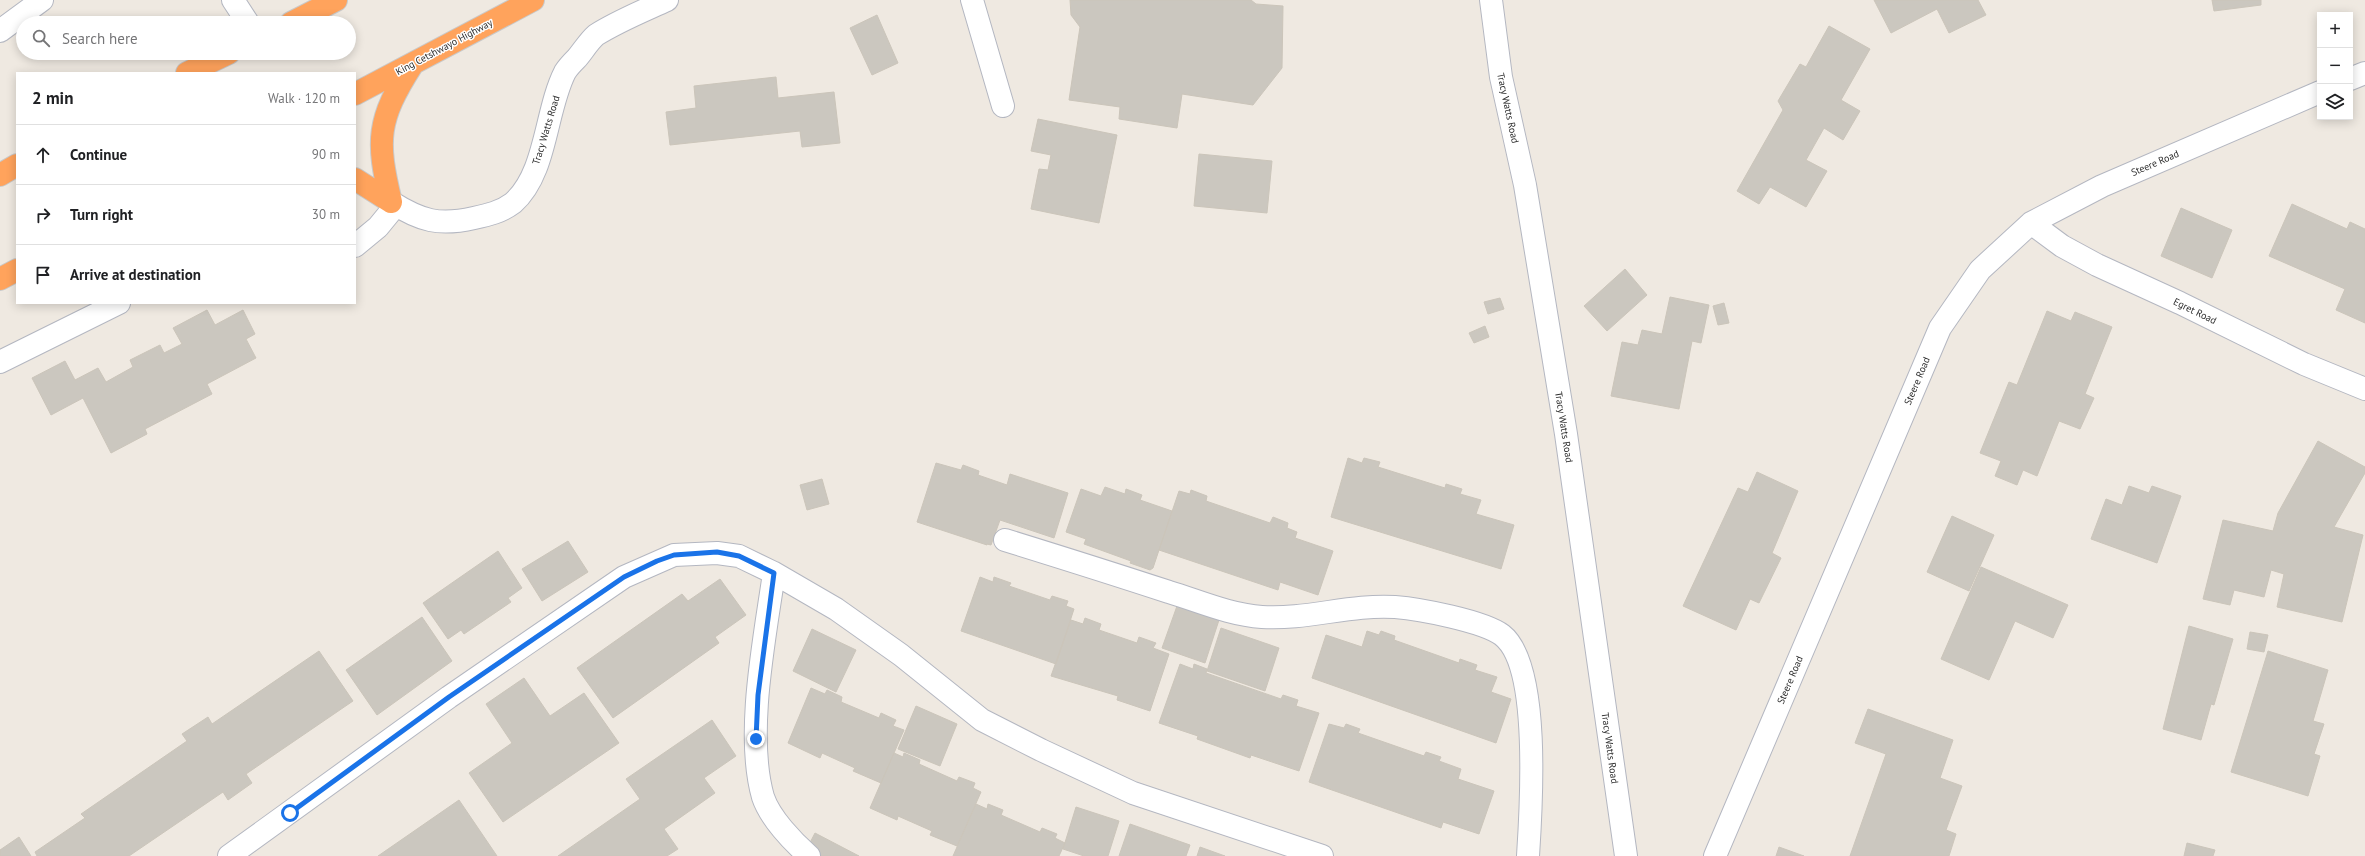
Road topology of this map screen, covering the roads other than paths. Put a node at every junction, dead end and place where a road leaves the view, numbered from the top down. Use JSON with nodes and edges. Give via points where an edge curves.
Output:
{"nodes":[{"id":1,"x":42,"y":0,"type":"edge"},
{"id":2,"x":233,"y":0,"type":"edge"},
{"id":3,"x":336,"y":0,"type":"edge"},
{"id":4,"x":533,"y":0,"type":"edge"},
{"id":5,"x":667,"y":0,"type":"edge"},
{"id":6,"x":972,"y":0,"type":"edge"},
{"id":7,"x":1491,"y":0,"type":"edge"},
{"id":8,"x":20,"y":16,"type":"edge"},
{"id":9,"x":243,"y":16,"type":"edge"},
{"id":10,"x":305,"y":16,"type":"edge"},
{"id":11,"x":16,"y":19,"type":"edge"},
{"id":12,"x":0,"y":31,"type":"edge"},
{"id":13,"x":214,"y":60,"type":"edge"},
{"id":14,"x":412,"y":64,"type":"junction"},
{"id":15,"x":189,"y":72,"type":"edge"},
{"id":16,"x":2365,"y":73,"type":"edge"},
{"id":17,"x":2353,"y":78,"type":"edge"},
{"id":18,"x":356,"y":93,"type":"edge"},
{"id":19,"x":2317,"y":93,"type":"edge"},
{"id":20,"x":1003,"y":106,"type":"dead end"},
{"id":21,"x":16,"y":166,"type":"edge"},
{"id":22,"x":0,"y":175,"type":"edge"},
{"id":23,"x":356,"y":180,"type":"edge"},
{"id":24,"x":394,"y":204,"type":"junction"},
{"id":25,"x":2031,"y":223,"type":"junction"},
{"id":26,"x":356,"y":245,"type":"edge"},
{"id":27,"x":16,"y":270,"type":"edge"},
{"id":28,"x":0,"y":278,"type":"edge"},
{"id":29,"x":117,"y":304,"type":"edge"},
{"id":30,"x":0,"y":362,"type":"edge"},
{"id":31,"x":2365,"y":389,"type":"edge"},
{"id":32,"x":1005,"y":540,"type":"dead end"},
{"id":33,"x":774,"y":573,"type":"junction"},
{"id":34,"x":229,"y":856,"type":"edge"},
{"id":35,"x":809,"y":856,"type":"edge"},
{"id":36,"x":1322,"y":856,"type":"edge"},
{"id":37,"x":1528,"y":856,"type":"edge"},
{"id":38,"x":1626,"y":856,"type":"edge"},
{"id":39,"x":1715,"y":856,"type":"edge"}],
"edges":[{"from":1,"to":8,"type":"street"},
{"from":2,"to":9,"type":"street"},
{"from":3,"to":10,"type":"highway"},
{"from":4,"to":14,"type":"highway","name":"King Cetshwayo Highway"},
{"from":5,"to":24,"type":"street","name":"Tracy Watts Road","via":[[634,14],[595,36],[566,71],[528,184],[513,203],[493,214],[442,223],[404,212]]},
{"from":6,"to":20,"type":"street"},
{"from":7,"to":38,"type":"street","name":"Tracy Watts Road","via":[[1500,77],[1525,185],[1566,434]]},
{"from":11,"to":12,"type":"street"},
{"from":13,"to":15,"type":"highway"},
{"from":14,"to":18,"type":"highway","name":"King Cetshwayo Highway"},
{"from":14,"to":24,"type":"highway","via":[[392,96],[381,137],[383,170]]},
{"from":16,"to":17,"type":"street"},
{"from":19,"to":25,"type":"street","name":"Steere Road","via":[[2102,186]]},
{"from":21,"to":22,"type":"highway"},
{"from":23,"to":24,"type":"highway"},
{"from":24,"to":26,"type":"street","via":[[378,227]]},
{"from":25,"to":31,"type":"street","name":"Egret Road","via":[[2062,246],[2097,266],[2180,303],[2304,364]]},
{"from":25,"to":39,"type":"street","name":"Steere Road","via":[[1980,270],[1940,328]]},
{"from":27,"to":28,"type":"highway"},
{"from":29,"to":30,"type":"street"},
{"from":32,"to":37,"type":"street","via":[[1231,612],[1273,617],[1396,607],[1481,624],[1503,636],[1514,649],[1527,700],[1532,757]]},
{"from":33,"to":34,"type":"street","via":[[739,556],[717,552],[674,555],[624,577],[449,697]]},
{"from":33,"to":35,"type":"street","via":[[758,695],[758,763],[764,797],[792,842]]},
{"from":33,"to":36,"type":"street","via":[[836,609],[880,639],[982,720],[1133,794]]}]}
